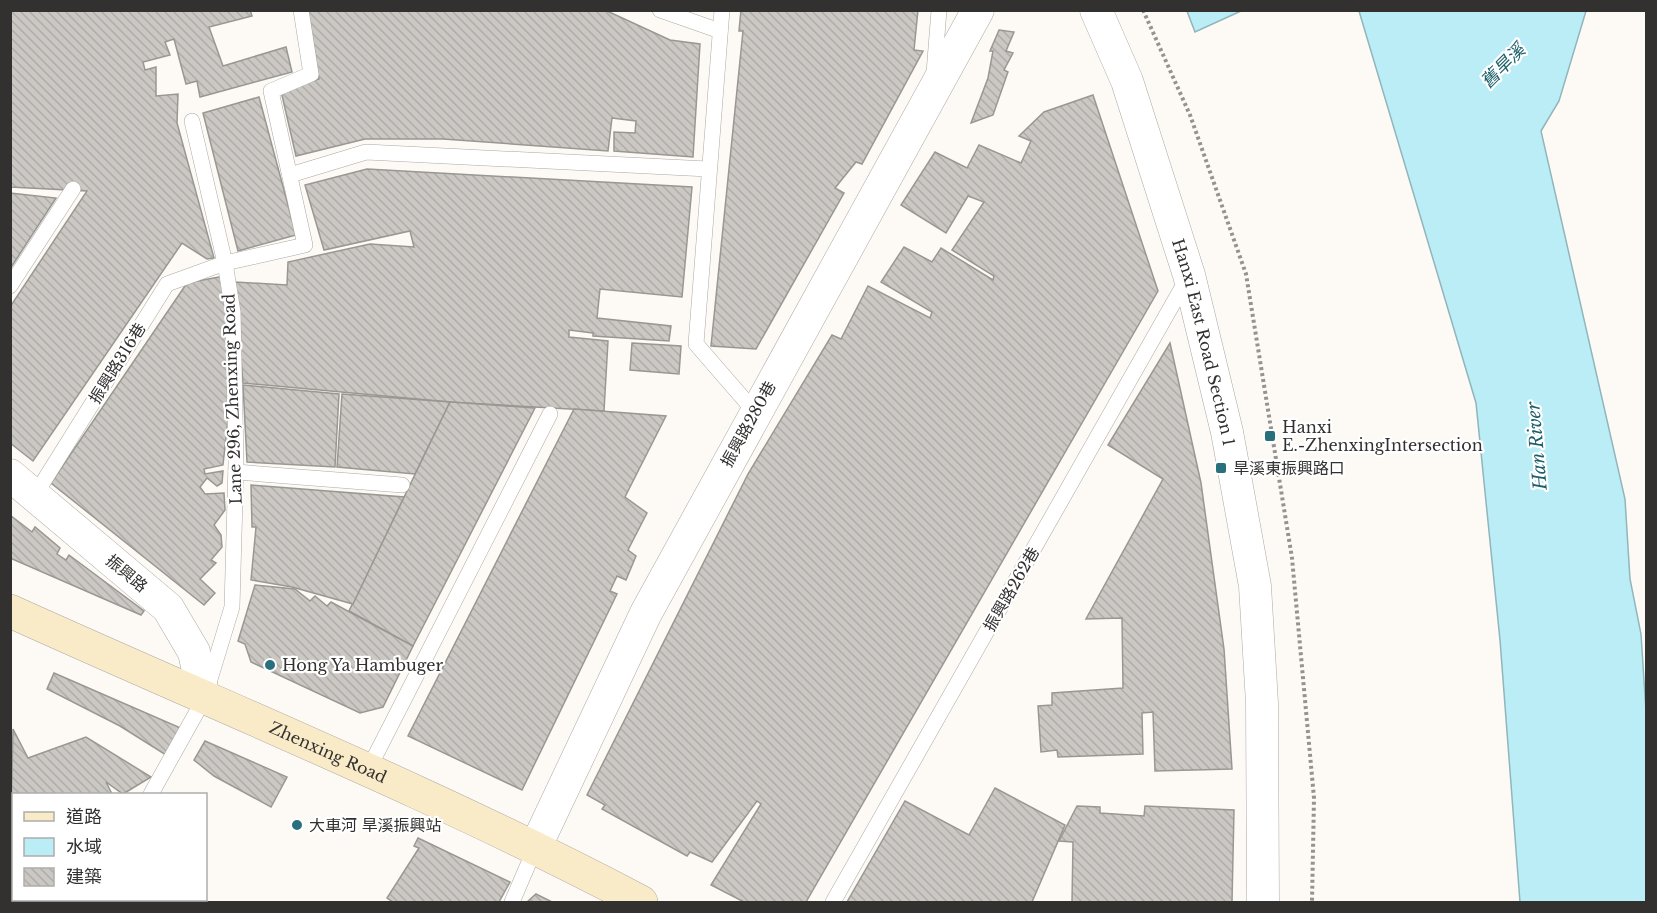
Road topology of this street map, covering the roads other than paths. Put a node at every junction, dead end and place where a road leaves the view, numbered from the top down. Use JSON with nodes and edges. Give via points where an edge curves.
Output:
{"nodes":[{"id":1,"x":301,"y":10,"type":"edge"},
{"id":2,"x":660,"y":10,"type":"edge"},
{"id":3,"x":722,"y":10,"type":"edge"},
{"id":4,"x":939,"y":10,"type":"edge"},
{"id":5,"x":978,"y":10,"type":"edge"},
{"id":6,"x":1096,"y":10,"type":"edge"},
{"id":7,"x":720,"y":31,"type":"junction"},
{"id":8,"x":933,"y":92,"type":"junction"},
{"id":9,"x":192,"y":121,"type":"dead end"},
{"id":10,"x":708,"y":169,"type":"junction"},
{"id":11,"x":290,"y":175,"type":"junction"},
{"id":12,"x":73,"y":189,"type":"dead end"},
{"id":13,"x":225,"y":263,"type":"junction"},
{"id":14,"x":1189,"y":275,"type":"junction"},
{"id":15,"x":10,"y":286,"type":"edge"},
{"id":16,"x":755,"y":412,"type":"junction"},
{"id":17,"x":550,"y":414,"type":"dead end"},
{"id":18,"x":236,"y":472,"type":"junction"},
{"id":19,"x":10,"y":475,"type":"edge"},
{"id":20,"x":402,"y":485,"type":"dead end"},
{"id":21,"x":35,"y":495,"type":"junction"},
{"id":22,"x":10,"y":611,"type":"edge"},
{"id":23,"x":204,"y":699,"type":"junction"},
{"id":24,"x":369,"y":768,"type":"junction"},
{"id":25,"x":152,"y":793,"type":"edge"},
{"id":26,"x":536,"y":846,"type":"junction"},
{"id":27,"x":512,"y":903,"type":"edge"},
{"id":28,"x":641,"y":903,"type":"edge"},
{"id":29,"x":834,"y":903,"type":"edge"},
{"id":30,"x":1263,"y":903,"type":"edge"}],
"edges":[{"from":1,"to":11,"type":"lane","via":[[311,74],[271,91]]},
{"from":2,"to":7,"type":"lane"},
{"from":3,"to":7,"type":"lane"},
{"from":4,"to":8,"type":"lane"},
{"from":5,"to":8,"type":"street","name":"振興路280巷"},
{"from":6,"to":14,"type":"street","name":"Hanxi East Road Section 1","via":[[1126,81]]},
{"from":7,"to":10,"type":"lane"},
{"from":8,"to":16,"type":"street","name":"振興路280巷"},
{"from":9,"to":13,"type":"lane","name":"Lane 296, Zhenxing Road"},
{"from":10,"to":11,"type":"lane","via":[[366,152]]},
{"from":10,"to":16,"type":"lane","via":[[696,344]]},
{"from":11,"to":13,"type":"lane","via":[[305,245]]},
{"from":12,"to":15,"type":"lane"},
{"from":13,"to":18,"type":"lane","name":"Lane 296, Zhenxing Road","via":[[233,312]]},
{"from":13,"to":21,"type":"lane","name":"振興路316巷","via":[[167,284]]},
{"from":14,"to":29,"type":"lane","name":"振興路262巷"},
{"from":14,"to":30,"type":"street","name":"Hanxi East Road Section 1","via":[[1227,432],[1255,586],[1263,737]]},
{"from":16,"to":26,"type":"street","name":"振興路280巷","via":[[646,613]]},
{"from":17,"to":24,"type":"lane"},
{"from":18,"to":20,"type":"lane"},
{"from":18,"to":23,"type":"lane","name":"Lane 296, Zhenxing Road","via":[[232,607]]},
{"from":19,"to":21,"type":"street","name":"振興路"},
{"from":21,"to":23,"type":"street","name":"振興路","via":[[168,608],[194,652]]},
{"from":22,"to":23,"type":"main road","name":"Zhenxing Road"},
{"from":23,"to":24,"type":"main road","name":"Zhenxing Road"},
{"from":23,"to":25,"type":"lane","name":"Lane 296, Zhenxing Road"},
{"from":24,"to":26,"type":"main road","name":"Zhenxing Road"},
{"from":26,"to":27,"type":"lane"},
{"from":26,"to":28,"type":"main road","name":"Zhenxing Road"}]}
